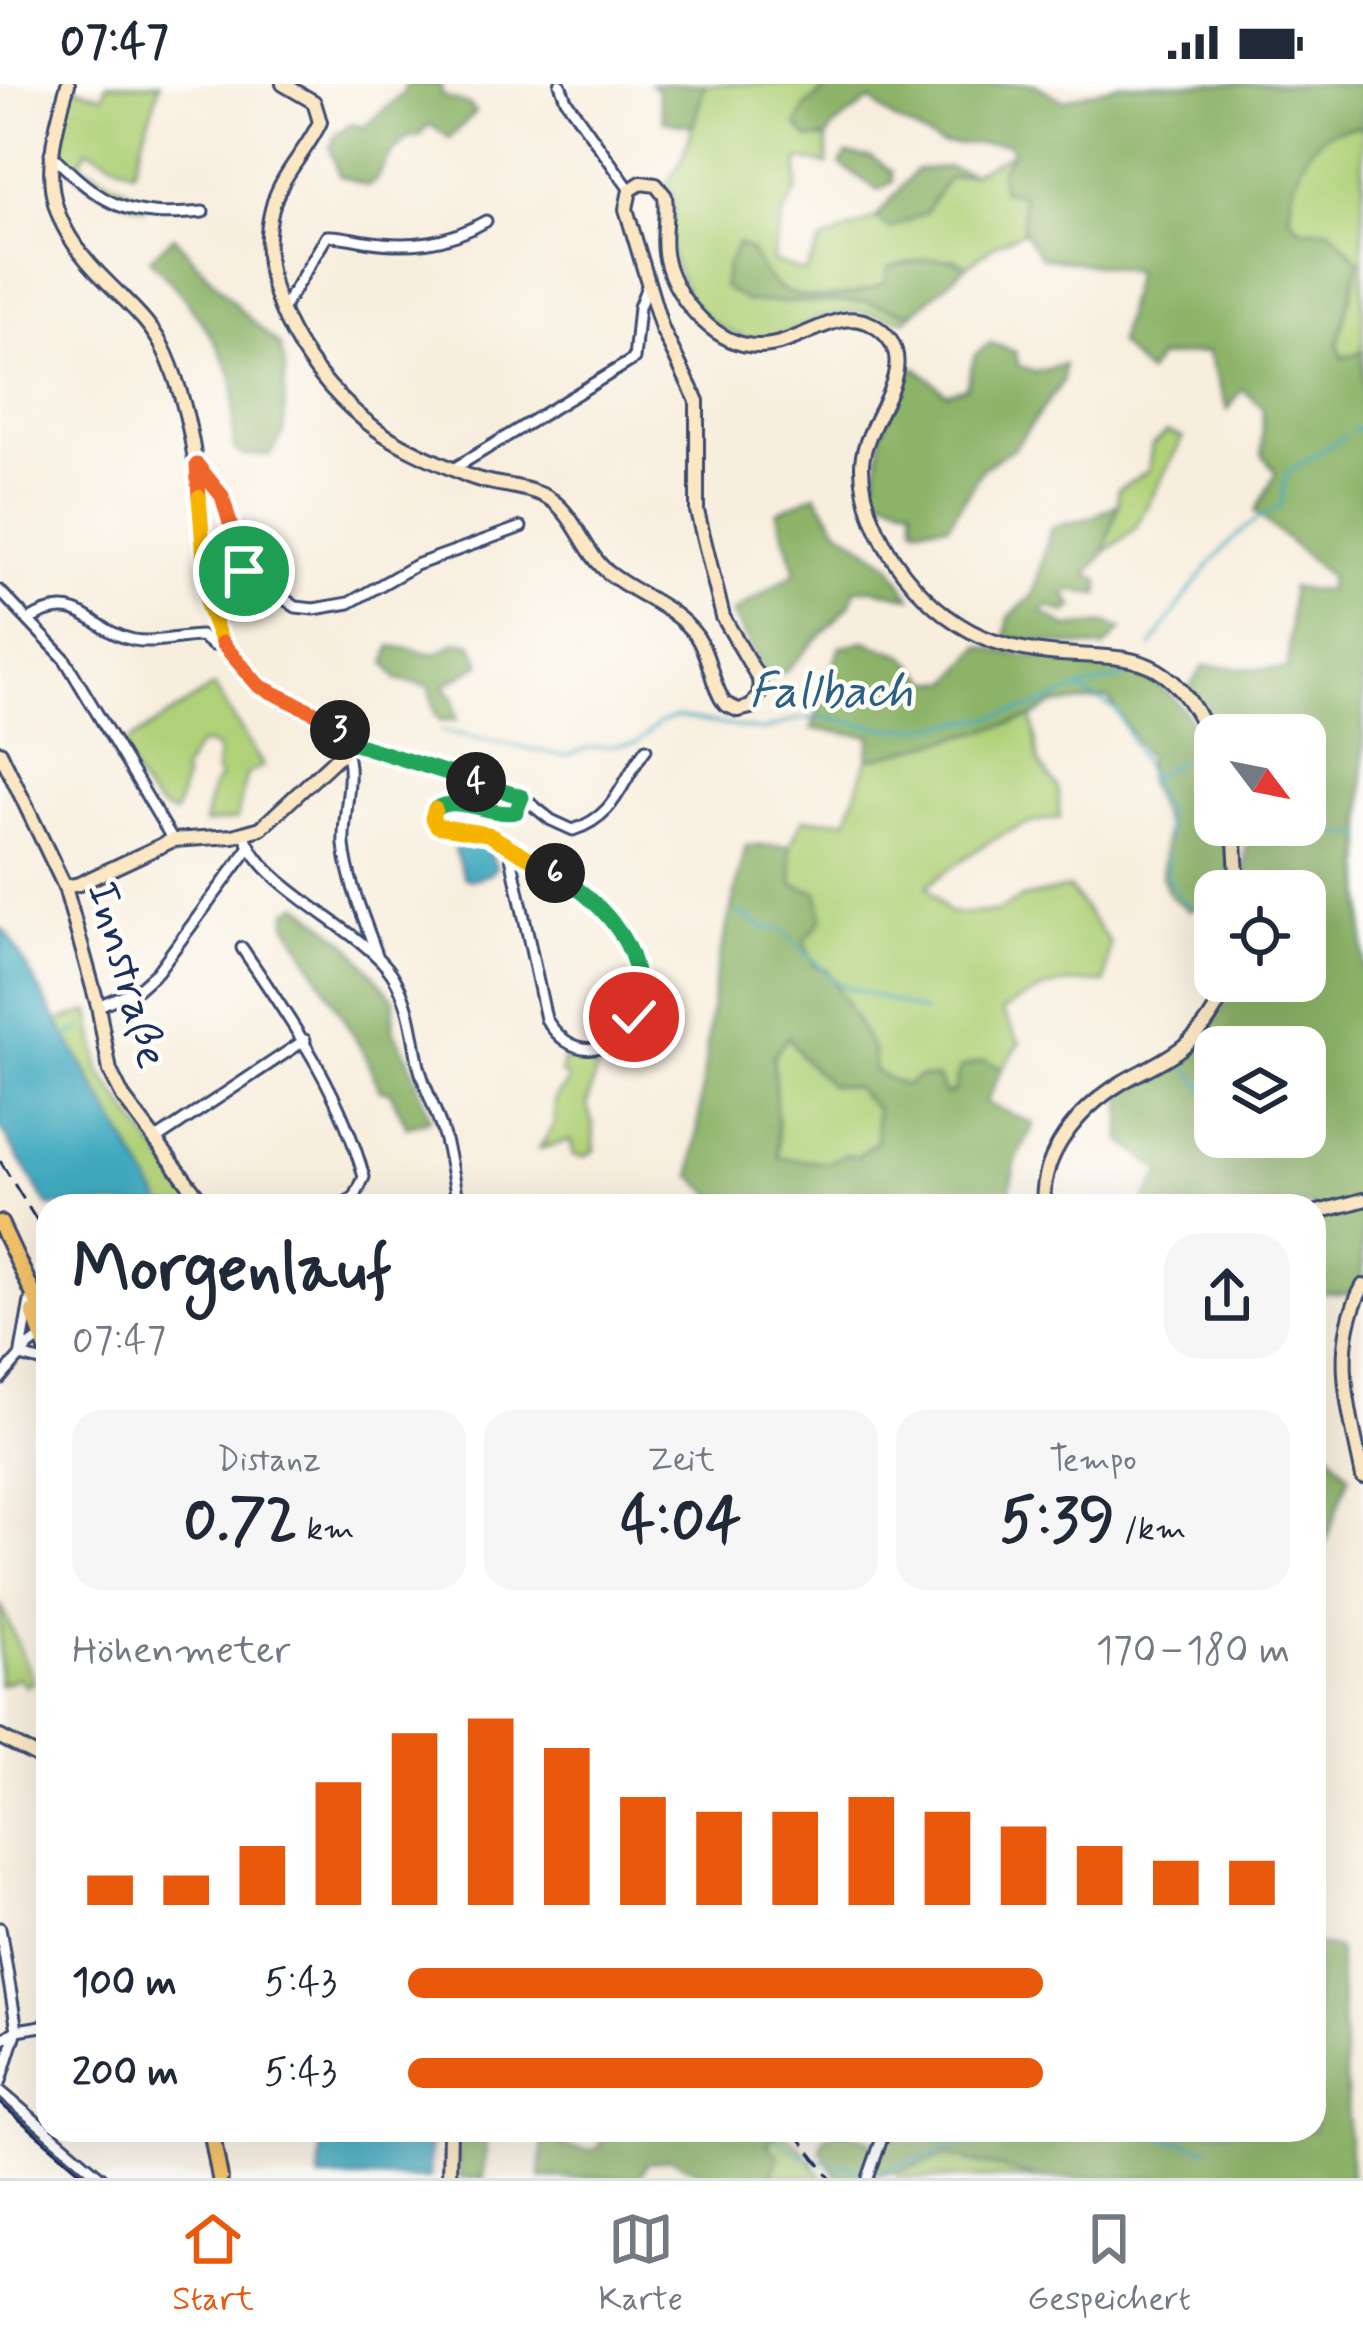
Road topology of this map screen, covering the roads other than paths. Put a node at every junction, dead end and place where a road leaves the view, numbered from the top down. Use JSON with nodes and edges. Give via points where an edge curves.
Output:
{"nodes":[{"id":1,"x":68,"y":84,"type":"edge"},
{"id":2,"x":283,"y":84,"type":"edge"},
{"id":3,"x":560,"y":84,"type":"edge"},
{"id":4,"x":50,"y":153,"type":"junction"},
{"id":5,"x":630,"y":190,"type":"junction"},
{"id":6,"x":203,"y":212,"type":"dead end"},
{"id":7,"x":486,"y":221,"type":"dead end"},
{"id":8,"x":648,"y":284,"type":"junction"},
{"id":9,"x":282,"y":310,"type":"junction"},
{"id":10,"x":197,"y":465,"type":"junction"},
{"id":11,"x":453,"y":469,"type":"junction"},
{"id":12,"x":521,"y":527,"type":"dead end"},
{"id":13,"x":0,"y":591,"type":"edge"},
{"id":14,"x":29,"y":620,"type":"junction"},
{"id":15,"x":212,"y":645,"type":"dead end"},
{"id":16,"x":1198,"y":714,"type":"edge"},
{"id":17,"x":347,"y":746,"type":"junction"},
{"id":18,"x":646,"y":749,"type":"dead end"},
{"id":19,"x":0,"y":752,"type":"edge"},
{"id":20,"x":522,"y":797,"type":"junction"},
{"id":21,"x":173,"y":840,"type":"junction"},
{"id":22,"x":247,"y":841,"type":"junction"},
{"id":23,"x":508,"y":843,"type":"junction"},
{"id":24,"x":65,"y":887,"type":"junction"},
{"id":25,"x":242,"y":947,"type":"dead end"},
{"id":26,"x":377,"y":956,"type":"junction"},
{"id":27,"x":1218,"y":1002,"type":"edge"},
{"id":28,"x":98,"y":1006,"type":"junction"},
{"id":29,"x":305,"y":1040,"type":"junction"},
{"id":30,"x":154,"y":1141,"type":"junction"},
{"id":31,"x":196,"y":1194,"type":"edge"},
{"id":32,"x":356,"y":1194,"type":"edge"},
{"id":33,"x":455,"y":1194,"type":"edge"},
{"id":34,"x":1045,"y":1194,"type":"edge"},
{"id":35,"x":1363,"y":1200,"type":"edge"},
{"id":36,"x":1326,"y":1210,"type":"edge"},
{"id":37,"x":0,"y":1223,"type":"edge"},
{"id":38,"x":1363,"y":1286,"type":"edge"},
{"id":39,"x":29,"y":1295,"type":"junction"},
{"id":40,"x":36,"y":1310,"type":"edge"},
{"id":41,"x":36,"y":1341,"type":"edge"},
{"id":42,"x":20,"y":1356,"type":"junction"},
{"id":43,"x":36,"y":1360,"type":"edge"},
{"id":44,"x":0,"y":1379,"type":"edge"},
{"id":45,"x":1363,"y":1477,"type":"edge"},
{"id":46,"x":0,"y":1737,"type":"edge"},
{"id":47,"x":36,"y":1756,"type":"edge"},
{"id":48,"x":0,"y":1928,"type":"edge"},
{"id":49,"x":36,"y":2028,"type":"edge"},
{"id":50,"x":17,"y":2030,"type":"junction"},
{"id":51,"x":0,"y":2041,"type":"edge"},
{"id":52,"x":0,"y":2088,"type":"edge"},
{"id":53,"x":36,"y":2120,"type":"edge"},
{"id":54,"x":61,"y":2142,"type":"edge"},
{"id":55,"x":214,"y":2142,"type":"edge"},
{"id":56,"x":450,"y":2142,"type":"edge"},
{"id":57,"x":881,"y":2142,"type":"edge"},
{"id":58,"x":102,"y":2178,"type":"edge"},
{"id":59,"x":220,"y":2178,"type":"edge"},
{"id":60,"x":449,"y":2178,"type":"edge"},
{"id":61,"x":868,"y":2178,"type":"edge"}],
"edges":[{"from":1,"to":4,"type":"street"},
{"from":2,"to":9,"type":"street","via":[[314,102],[320,122],[270,217],[268,262]]},
{"from":3,"to":5,"type":"street"},
{"from":4,"to":6,"type":"street","via":[[110,203],[169,215]]},
{"from":4,"to":10,"type":"street","via":[[57,213],[88,264],[151,325],[182,398]]},
{"from":5,"to":8,"type":"street","via":[[628,219]]},
{"from":5,"to":16,"type":"street","via":[[649,183],[662,190],[669,272],[723,337],[771,346],[856,319],[890,340],[896,374],[866,444],[863,482],[888,550],[924,596],[998,643],[1120,657],[1160,673]]},
{"from":7,"to":9,"type":"street","via":[[429,244],[326,236]]},
{"from":8,"to":11,"type":"street","via":[[634,358]]},
{"from":8,"to":11,"type":"street","via":[[698,401],[699,522],[723,617],[759,679],[751,707],[724,704],[694,633],[606,571],[554,502]]},
{"from":9,"to":11,"type":"street","via":[[348,405],[402,446]]},
{"from":10,"to":12,"type":"street","via":[[222,496],[244,571],[296,607],[349,603],[416,565]]},
{"from":10,"to":17,"type":"street","via":[[216,635],[259,686],[332,721]]},
{"from":13,"to":14,"type":"street"},
{"from":14,"to":15,"type":"street","via":[[60,607],[130,640],[201,636]]},
{"from":14,"to":21,"type":"street","via":[[64,658]]},
{"from":17,"to":20,"type":"street"},
{"from":17,"to":22,"type":"street"},
{"from":17,"to":26,"type":"street","via":[[344,850]]},
{"from":18,"to":20,"type":"street","via":[[615,804],[577,830]]},
{"from":19,"to":24,"type":"street","name":"Innstraße"},
{"from":20,"to":23,"type":"street","via":[[514,814],[449,802],[432,814],[437,826]]},
{"from":21,"to":22,"type":"street"},
{"from":21,"to":24,"type":"street"},
{"from":22,"to":26,"type":"street","via":[[298,896]]},
{"from":22,"to":28,"type":"street","via":[[157,972]]},
{"from":23,"to":23,"type":"street","via":[[587,894],[622,934],[638,994],[634,1017],[614,1040],[572,1044],[546,1019]]},
{"from":24,"to":28,"type":"street","name":"Innstraße"},
{"from":25,"to":29,"type":"street"},
{"from":26,"to":33,"type":"street","via":[[409,1009]]},
{"from":27,"to":34,"type":"street","via":[[1195,1037],[1105,1093],[1076,1123],[1049,1162]]},
{"from":28,"to":30,"type":"street","name":"Innstraße","via":[[110,1071]]},
{"from":29,"to":30,"type":"street"},
{"from":29,"to":32,"type":"street","via":[[334,1092],[364,1178]]},
{"from":30,"to":31,"type":"street","name":"Innstraße"},
{"from":35,"to":36,"type":"street"},
{"from":37,"to":39,"type":"main road"},
{"from":38,"to":45,"type":"street","via":[[1342,1357]]},
{"from":39,"to":40,"type":"main road"},
{"from":39,"to":42,"type":"street"},
{"from":41,"to":42,"type":"street"},
{"from":42,"to":43,"type":"street"},
{"from":42,"to":44,"type":"street"},
{"from":46,"to":47,"type":"street"},
{"from":48,"to":50,"type":"street"},
{"from":49,"to":50,"type":"street"},
{"from":50,"to":51,"type":"street"},
{"from":50,"to":52,"type":"street"},
{"from":52,"to":53,"type":"street"},
{"from":54,"to":58,"type":"street"},
{"from":55,"to":59,"type":"main road"},
{"from":56,"to":60,"type":"street"},
{"from":57,"to":61,"type":"street"}]}
